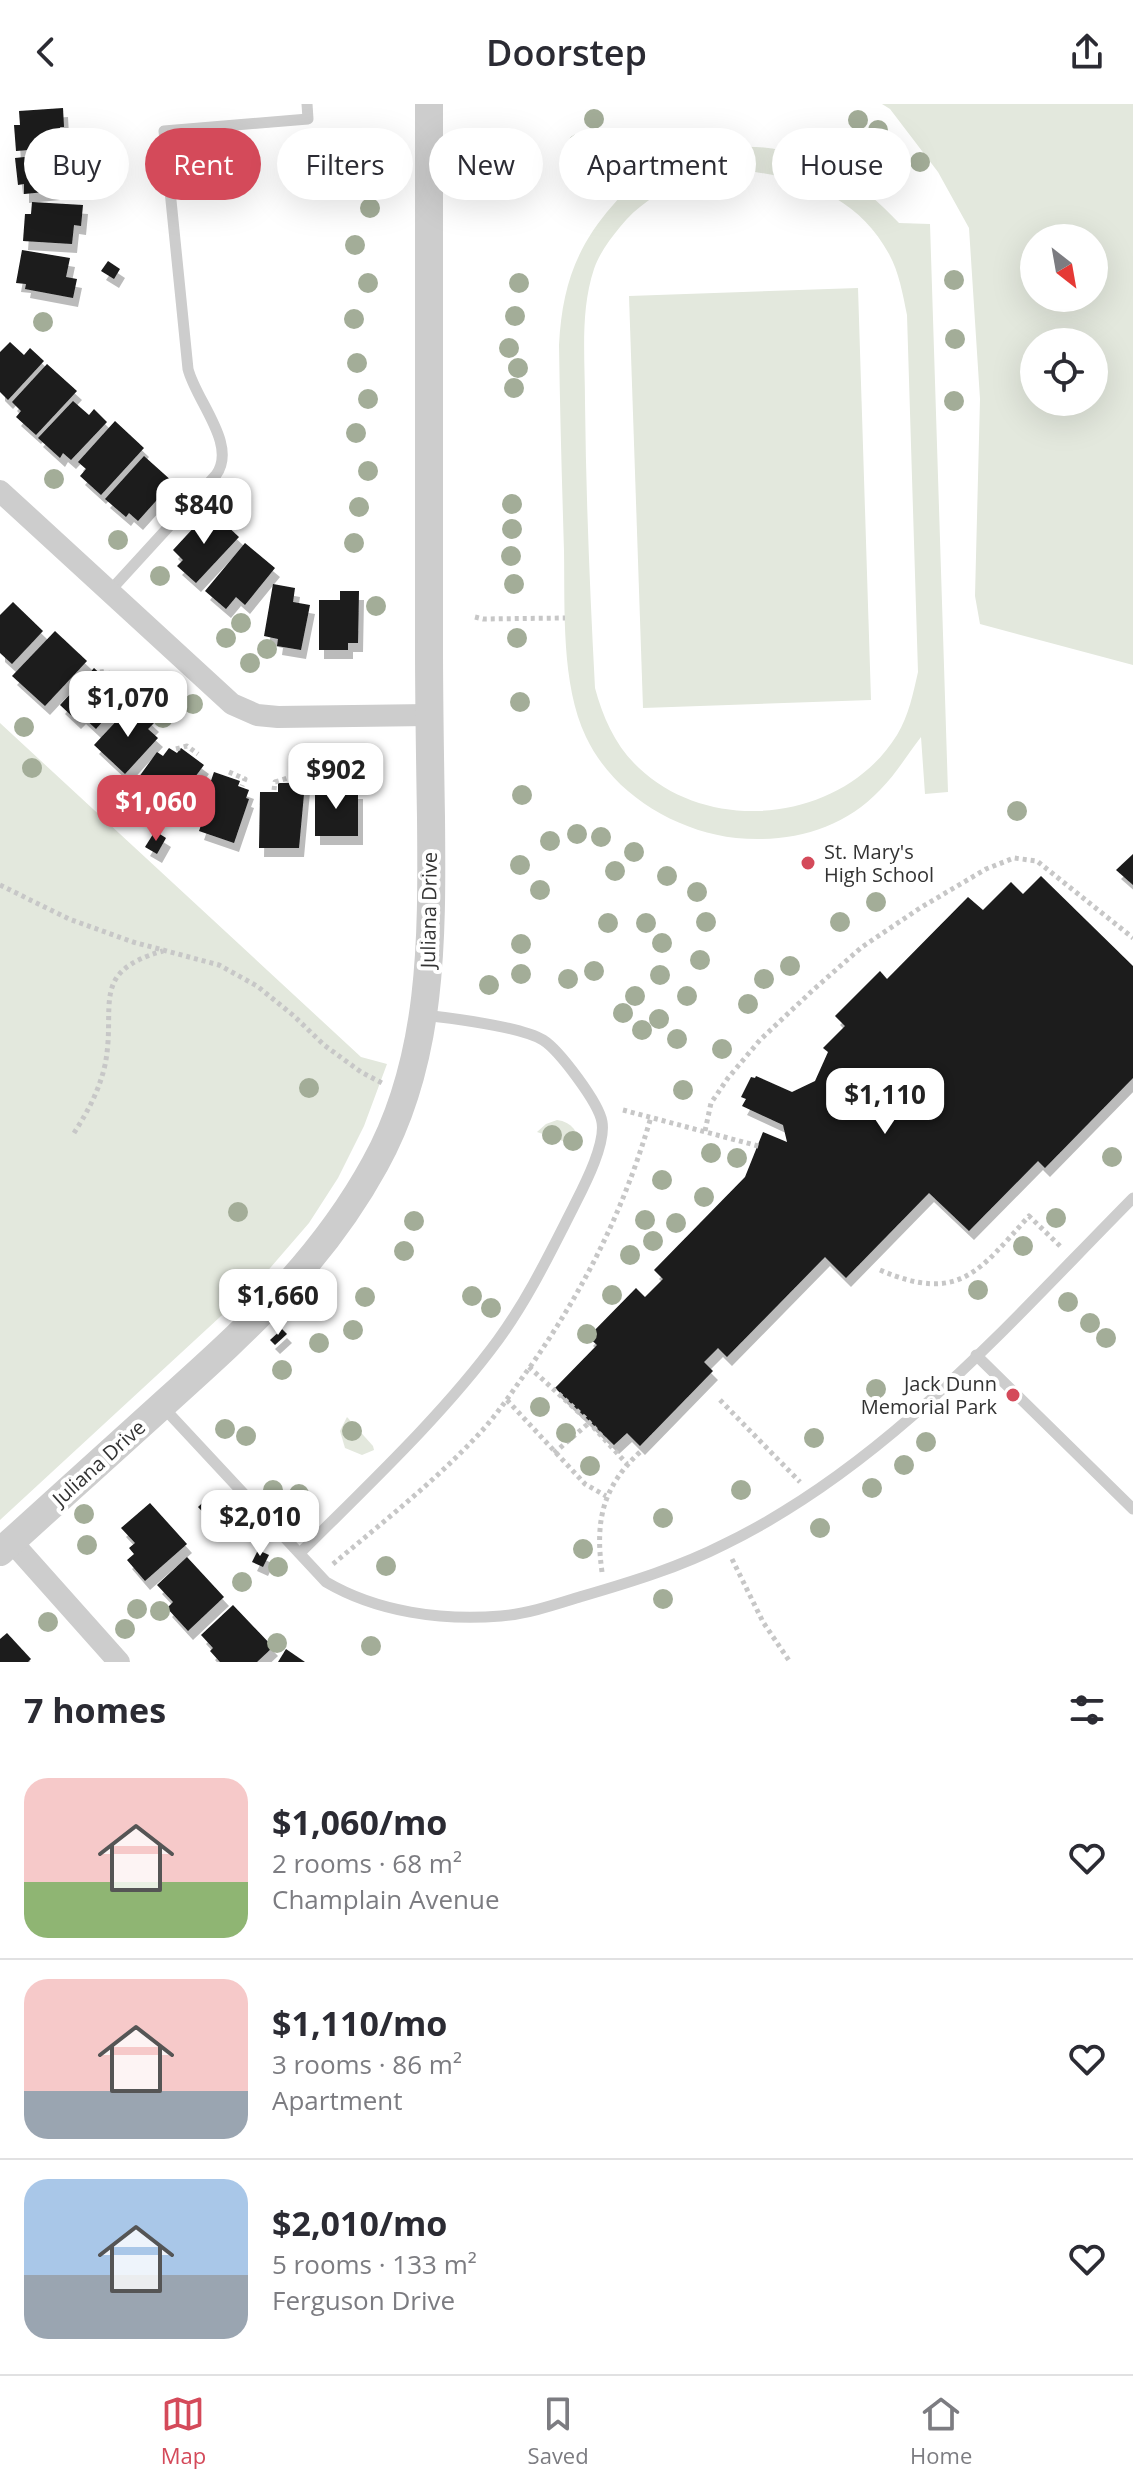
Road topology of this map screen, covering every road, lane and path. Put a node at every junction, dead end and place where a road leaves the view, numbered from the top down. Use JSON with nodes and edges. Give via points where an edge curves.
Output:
{"nodes":[{"id":1,"x":307,"y":104,"type":"edge"},
{"id":2,"x":429,"y":104,"type":"edge"},
{"id":3,"x":0,"y":491,"type":"edge"},
{"id":4,"x":109,"y":592,"type":"junction"},
{"id":5,"x":475,"y":617,"type":"dead end"},
{"id":6,"x":565,"y":618,"type":"dead end"},
{"id":7,"x":100,"y":672,"type":"dead end"},
{"id":8,"x":121,"y":685,"type":"dead end"},
{"id":9,"x":429,"y":715,"type":"junction"},
{"id":10,"x":176,"y":749,"type":"dead end"},
{"id":11,"x":198,"y":754,"type":"dead end"},
{"id":12,"x":229,"y":772,"type":"dead end"},
{"id":13,"x":329,"y":773,"type":"dead end"},
{"id":14,"x":294,"y":776,"type":"dead end"},
{"id":15,"x":242,"y":786,"type":"dead end"},
{"id":16,"x":348,"y":788,"type":"dead end"},
{"id":17,"x":274,"y":790,"type":"dead end"},
{"id":18,"x":0,"y":885,"type":"edge"},
{"id":19,"x":1133,"y":938,"type":"edge"},
{"id":20,"x":164,"y":951,"type":"junction"},
{"id":21,"x":424,"y":1015,"type":"junction"},
{"id":22,"x":404,"y":1095,"type":"junction"},
{"id":23,"x":623,"y":1110,"type":"dead end"},
{"id":24,"x":651,"y":1117,"type":"junction"},
{"id":25,"x":705,"y":1131,"type":"junction"},
{"id":26,"x":74,"y":1133,"type":"dead end"},
{"id":27,"x":762,"y":1147,"type":"dead end"},
{"id":28,"x":1133,"y":1198,"type":"edge"},
{"id":29,"x":1073,"y":1259,"type":"junction"},
{"id":30,"x":880,"y":1270,"type":"dead end"},
{"id":31,"x":976,"y":1355,"type":"junction"},
{"id":32,"x":529,"y":1367,"type":"junction"},
{"id":33,"x":507,"y":1400,"type":"junction"},
{"id":34,"x":720,"y":1400,"type":"dead end"},
{"id":35,"x":162,"y":1406,"type":"junction"},
{"id":36,"x":589,"y":1423,"type":"junction"},
{"id":37,"x":641,"y":1451,"type":"dead end"},
{"id":38,"x":554,"y":1453,"type":"junction"},
{"id":39,"x":627,"y":1464,"type":"junction"},
{"id":40,"x":811,"y":1494,"type":"junction"},
{"id":41,"x":607,"y":1496,"type":"junction"},
{"id":42,"x":1133,"y":1509,"type":"edge"},
{"id":43,"x":725,"y":1545,"type":"junction"},
{"id":44,"x":6,"y":1547,"type":"edge"},
{"id":45,"x":300,"y":1553,"type":"junction"},
{"id":46,"x":320,"y":1575,"type":"junction"},
{"id":47,"x":605,"y":1590,"type":"junction"},
{"id":48,"x":119,"y":1662,"type":"edge"},
{"id":49,"x":790,"y":1662,"type":"edge"}],
"edges":[{"from":1,"to":4,"type":"lane","via":[[308,119],[164,131],[188,369],[224,453],[216,475]]},
{"from":2,"to":9,"type":"street","name":"Juliana Drive"},
{"from":3,"to":4,"type":"street"},
{"from":4,"to":9,"type":"street","via":[[244,711],[278,717]]},
{"from":5,"to":6,"type":"path"},
{"from":7,"to":8,"type":"path","via":[[106,671]]},
{"from":9,"to":21,"type":"street","name":"Juliana Drive","via":[[432,886]]},
{"from":10,"to":11,"type":"path","via":[[187,746]]},
{"from":12,"to":15,"type":"path","via":[[245,779]]},
{"from":13,"to":16,"type":"path","via":[[343,776]]},
{"from":14,"to":17,"type":"path","via":[[275,782]]},
{"from":18,"to":20,"type":"path","via":[[69,919]]},
{"from":19,"to":25,"type":"path","via":[[1037,861],[1014,858],[986,869],[862,947],[813,990],[728,1078],[711,1103]]},
{"from":20,"to":22,"type":"path","via":[[219,965],[257,986],[324,1045]]},
{"from":20,"to":26,"type":"path","via":[[119,971],[108,993],[104,1066],[94,1100]]},
{"from":21,"to":22,"type":"street","name":"Juliana Drive"},
{"from":21,"to":45,"type":"lane","via":[[539,1037],[569,1064],[581,1084],[602,1122],[600,1140],[550,1253],[499,1339],[460,1388]]},
{"from":22,"to":35,"type":"street","name":"Juliana Drive","via":[[378,1160],[332,1235],[268,1308]]},
{"from":23,"to":24,"type":"path"},
{"from":24,"to":25,"type":"path"},
{"from":24,"to":32,"type":"path","via":[[625,1197],[596,1258]]},
{"from":25,"to":27,"type":"path"},
{"from":28,"to":29,"type":"lane"},
{"from":29,"to":30,"type":"path","via":[[1029,1216],[985,1265],[960,1281],[922,1284]]},
{"from":29,"to":31,"type":"lane"},
{"from":31,"to":40,"type":"lane","via":[[882,1443]]},
{"from":31,"to":42,"type":"lane"},
{"from":32,"to":33,"type":"path"},
{"from":32,"to":36,"type":"path"},
{"from":33,"to":38,"type":"path"},
{"from":33,"to":46,"type":"path","via":[[456,1458]]},
{"from":34,"to":40,"type":"path"},
{"from":35,"to":44,"type":"street","name":"Juliana Drive"},
{"from":35,"to":45,"type":"lane"},
{"from":36,"to":38,"type":"path"},
{"from":36,"to":39,"type":"path"},
{"from":37,"to":39,"type":"path"},
{"from":38,"to":41,"type":"path","via":[[585,1484]]},
{"from":39,"to":41,"type":"path"},
{"from":40,"to":43,"type":"lane"},
{"from":41,"to":47,"type":"path","via":[[598,1546]]},
{"from":43,"to":47,"type":"lane"},
{"from":43,"to":49,"type":"path","via":[[763,1622]]},
{"from":44,"to":48,"type":"street"},
{"from":45,"to":46,"type":"lane"},
{"from":46,"to":47,"type":"lane","via":[[358,1598],[450,1617],[503,1616]]}]}
